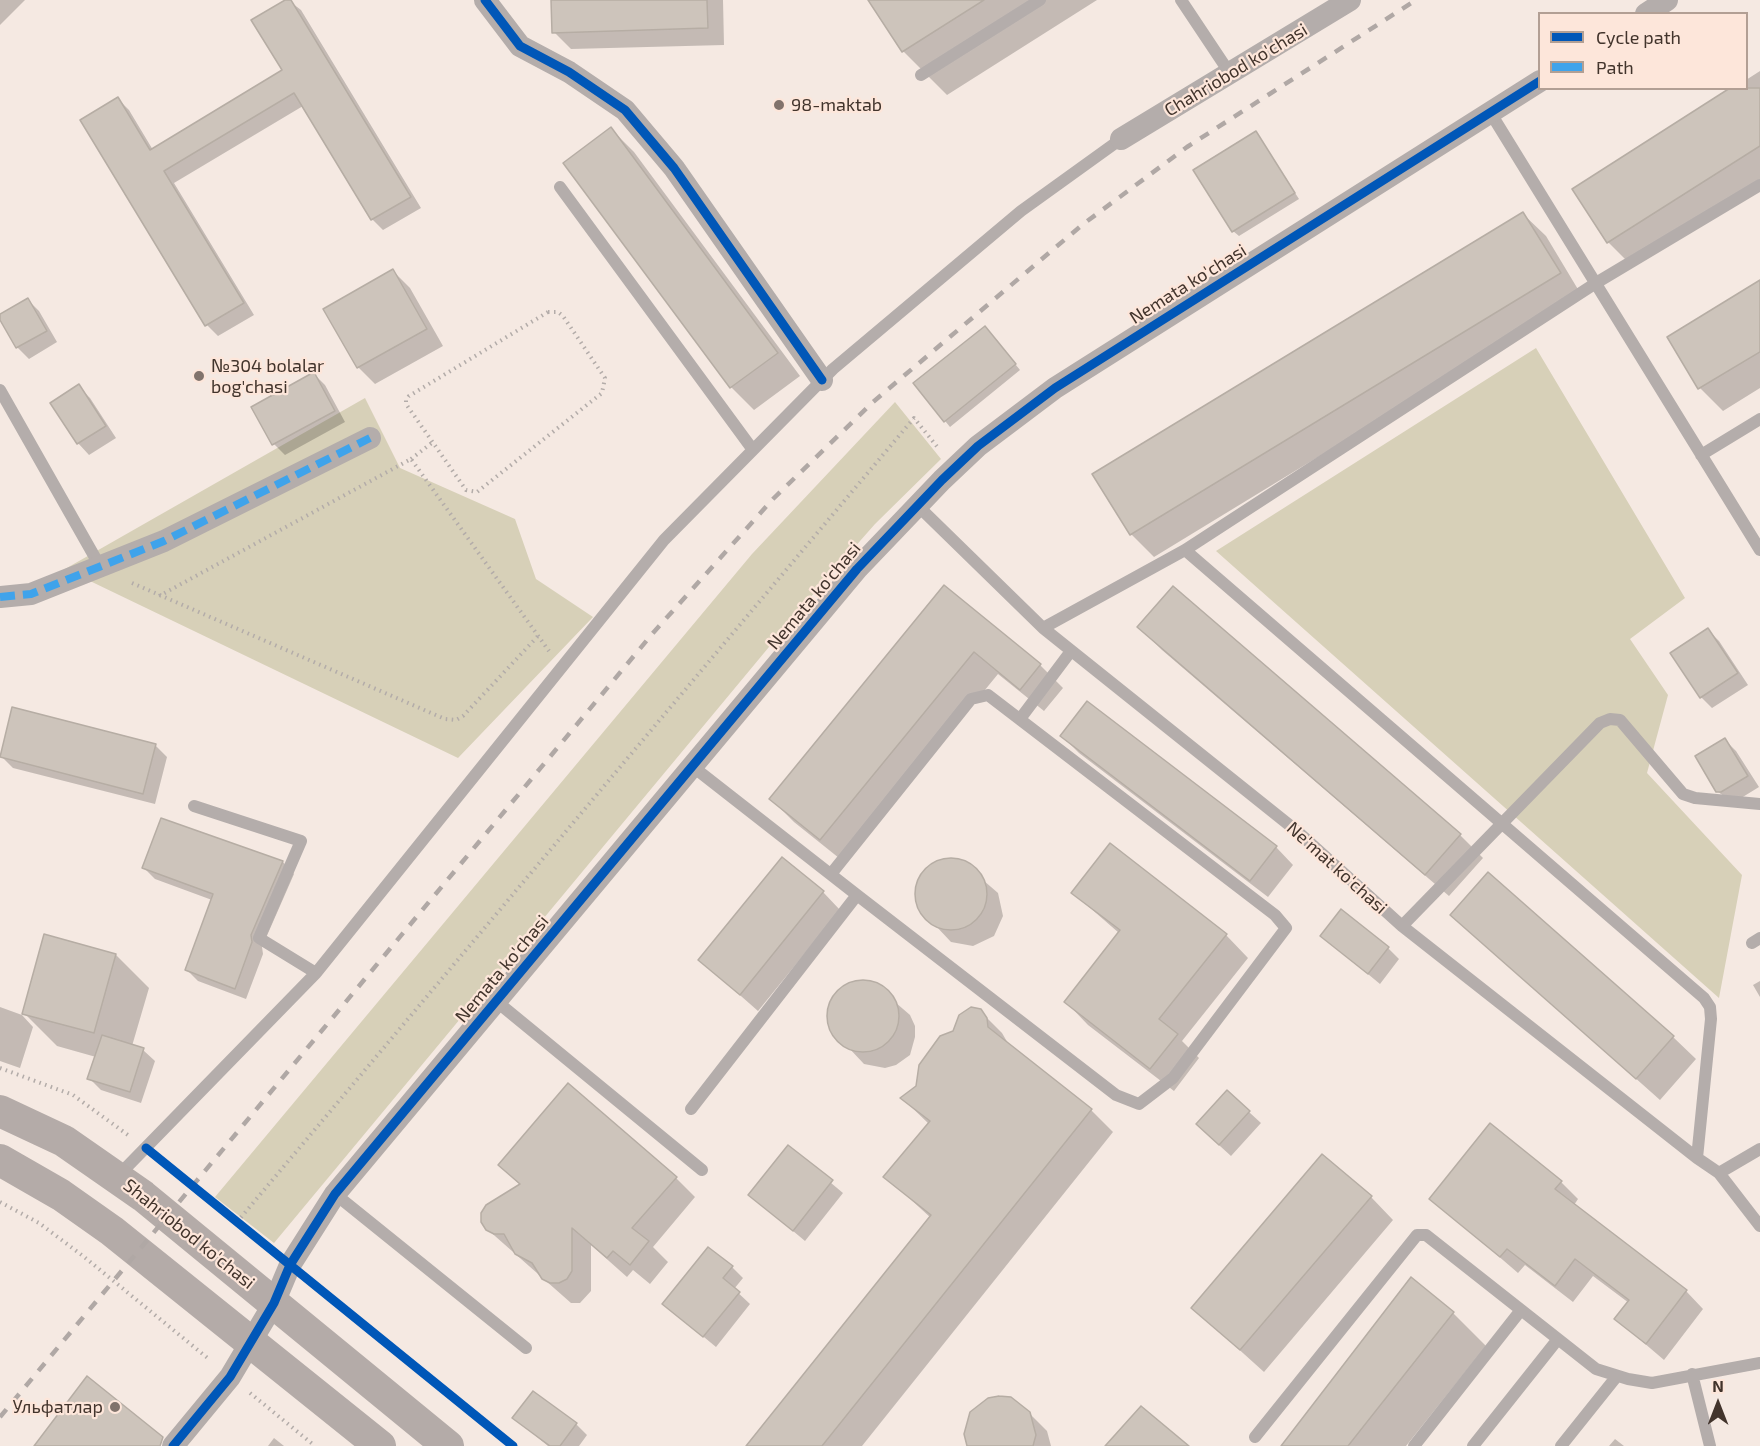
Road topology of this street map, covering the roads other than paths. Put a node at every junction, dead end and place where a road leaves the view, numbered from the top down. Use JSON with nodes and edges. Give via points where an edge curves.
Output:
{"nodes":[{"id":1,"x":485,"y":0,"type":"edge"},
{"id":2,"x":1040,"y":0,"type":"edge"},
{"id":3,"x":1181,"y":0,"type":"edge"},
{"id":4,"x":1350,"y":0,"type":"edge"},
{"id":5,"x":1667,"y":0,"type":"edge"},
{"id":6,"x":1649,"y":12,"type":"edge"},
{"id":7,"x":921,"y":75,"type":"dead end"},
{"id":8,"x":1231,"y":75,"type":"junction"},
{"id":9,"x":1538,"y":82,"type":"edge"},
{"id":10,"x":1490,"y":112,"type":"junction"},
{"id":11,"x":1121,"y":140,"type":"joint"},
{"id":12,"x":1760,"y":185,"type":"edge"},
{"id":13,"x":560,"y":187,"type":"dead end"},
{"id":14,"x":1596,"y":283,"type":"junction"},
{"id":15,"x":822,"y":380,"type":"junction"},
{"id":16,"x":0,"y":390,"type":"edge"},
{"id":17,"x":1760,"y":419,"type":"edge"},
{"id":18,"x":370,"y":438,"type":"dead end"},
{"id":19,"x":753,"y":450,"type":"junction"},
{"id":20,"x":1701,"y":455,"type":"junction"},
{"id":21,"x":917,"y":505,"type":"junction"},
{"id":22,"x":1185,"y":550,"type":"junction"},
{"id":23,"x":1760,"y":550,"type":"edge"},
{"id":24,"x":101,"y":568,"type":"junction"},
{"id":25,"x":0,"y":597,"type":"edge"},
{"id":26,"x":1043,"y":628,"type":"junction"},
{"id":27,"x":1071,"y":651,"type":"junction"},
{"id":28,"x":1020,"y":719,"type":"junction"},
{"id":29,"x":692,"y":766,"type":"junction"},
{"id":30,"x":1760,"y":804,"type":"edge"},
{"id":31,"x":194,"y":806,"type":"dead end"},
{"id":32,"x":1502,"y":822,"type":"junction"},
{"id":33,"x":831,"y":874,"type":"junction"},
{"id":34,"x":857,"y":895,"type":"junction"},
{"id":35,"x":1402,"y":926,"type":"junction"},
{"id":36,"x":316,"y":973,"type":"junction"},
{"id":37,"x":496,"y":1001,"type":"junction"},
{"id":38,"x":691,"y":1109,"type":"dead end"},
{"id":39,"x":0,"y":1111,"type":"edge"},
{"id":40,"x":1760,"y":1149,"type":"edge"},
{"id":41,"x":1697,"y":1158,"type":"junction"},
{"id":42,"x":0,"y":1160,"type":"edge"},
{"id":43,"x":702,"y":1170,"type":"dead end"},
{"id":44,"x":1719,"y":1173,"type":"junction"},
{"id":45,"x":117,"y":1177,"type":"junction"},
{"id":46,"x":335,"y":1194,"type":"junction"},
{"id":47,"x":1760,"y":1226,"type":"edge"},
{"id":48,"x":274,"y":1303,"type":"junction"},
{"id":49,"x":1521,"y":1310,"type":"junction"},
{"id":50,"x":1558,"y":1339,"type":"junction"},
{"id":51,"x":252,"y":1343,"type":"junction"},
{"id":52,"x":526,"y":1348,"type":"dead end"},
{"id":53,"x":1760,"y":1363,"type":"edge"},
{"id":54,"x":1692,"y":1374,"type":"junction"},
{"id":55,"x":1617,"y":1376,"type":"junction"},
{"id":56,"x":1255,"y":1437,"type":"dead end"},
{"id":57,"x":173,"y":1446,"type":"edge"},
{"id":58,"x":380,"y":1446,"type":"edge"},
{"id":59,"x":448,"y":1446,"type":"edge"},
{"id":60,"x":1414,"y":1446,"type":"edge"},
{"id":61,"x":1473,"y":1446,"type":"edge"},
{"id":62,"x":1561,"y":1446,"type":"edge"},
{"id":63,"x":1710,"y":1446,"type":"edge"}],
"edges":[{"from":1,"to":15,"type":"street","via":[[520,46],[569,72],[625,110],[674,168]]},
{"from":2,"to":7,"type":"lane"},
{"from":3,"to":8,"type":"lane"},
{"from":4,"to":8,"type":"street","name":"Chahriobod ko'chasi"},
{"from":5,"to":6,"type":"street"},
{"from":8,"to":11,"type":"street","name":"Chahriobod ko'chasi"},
{"from":9,"to":10,"type":"street","name":"Nemata ko'chasi"},
{"from":10,"to":14,"type":"lane"},
{"from":10,"to":21,"type":"street","name":"Nemata ko'chasi","via":[[1055,388],[978,446]]},
{"from":11,"to":15,"type":"lane","via":[[1021,211]]},
{"from":12,"to":14,"type":"lane"},
{"from":13,"to":19,"type":"lane"},
{"from":14,"to":20,"type":"lane"},
{"from":14,"to":22,"type":"lane"},
{"from":15,"to":19,"type":"lane"},
{"from":16,"to":24,"type":"lane"},
{"from":17,"to":20,"type":"lane"},
{"from":18,"to":24,"type":"street","via":[[164,541]]},
{"from":19,"to":36,"type":"lane","via":[[664,540]]},
{"from":20,"to":23,"type":"lane"},
{"from":21,"to":26,"type":"lane","name":"Ne'mat ko'chasi"},
{"from":21,"to":29,"type":"street","name":"Nemata ko'chasi"},
{"from":22,"to":26,"type":"lane"},
{"from":22,"to":32,"type":"lane"},
{"from":24,"to":25,"type":"street","via":[[31,594]]},
{"from":26,"to":27,"type":"lane","name":"Ne'mat ko'chasi"},
{"from":27,"to":28,"type":"lane"},
{"from":27,"to":35,"type":"lane","name":"Ne'mat ko'chasi","via":[[1298,832]]},
{"from":28,"to":33,"type":"lane","via":[[988,695],[971,699]]},
{"from":28,"to":34,"type":"lane","via":[[1275,915],[1286,928],[1173,1078],[1139,1104],[1116,1095]]},
{"from":29,"to":33,"type":"lane"},
{"from":29,"to":37,"type":"street","name":"Nemata ko'chasi"},
{"from":30,"to":32,"type":"lane","via":[[1683,794],[1620,720],[1610,719],[1600,723]]},
{"from":31,"to":36,"type":"lane","via":[[301,842],[259,938]]},
{"from":32,"to":35,"type":"lane"},
{"from":32,"to":41,"type":"lane","via":[[1710,1007]]},
{"from":33,"to":34,"type":"lane"},
{"from":34,"to":38,"type":"lane"},
{"from":35,"to":41,"type":"lane","name":"Ne'mat ko'chasi"},
{"from":36,"to":45,"type":"lane"},
{"from":37,"to":43,"type":"lane"},
{"from":37,"to":46,"type":"street","name":"Nemata ko'chasi"},
{"from":39,"to":45,"type":"main road","name":"Shahriobod ko'chasi","via":[[64,1141]]},
{"from":40,"to":44,"type":"lane"},
{"from":41,"to":44,"type":"lane","name":"Ne'mat ko'chasi"},
{"from":42,"to":51,"type":"main road","via":[[86,1212]]},
{"from":44,"to":47,"type":"lane","name":"Ne'mat ko'chasi"},
{"from":45,"to":48,"type":"main road","name":"Shahriobod ko'chasi"},
{"from":46,"to":48,"type":"street","name":"Nemata ko'chasi","via":[[290,1265]]},
{"from":46,"to":52,"type":"lane"},
{"from":48,"to":51,"type":"street"},
{"from":48,"to":59,"type":"main road","name":"Shahriobod ko'chasi"},
{"from":49,"to":50,"type":"lane"},
{"from":49,"to":56,"type":"lane","via":[[1426,1235],[1417,1235]]},
{"from":49,"to":60,"type":"lane"},
{"from":50,"to":55,"type":"lane","via":[[1596,1369]]},
{"from":50,"to":61,"type":"lane"},
{"from":51,"to":57,"type":"street","via":[[230,1377]]},
{"from":51,"to":58,"type":"main road"},
{"from":53,"to":54,"type":"lane"},
{"from":54,"to":55,"type":"lane","via":[[1652,1383]]},
{"from":54,"to":63,"type":"lane"},
{"from":55,"to":62,"type":"lane"}]}
